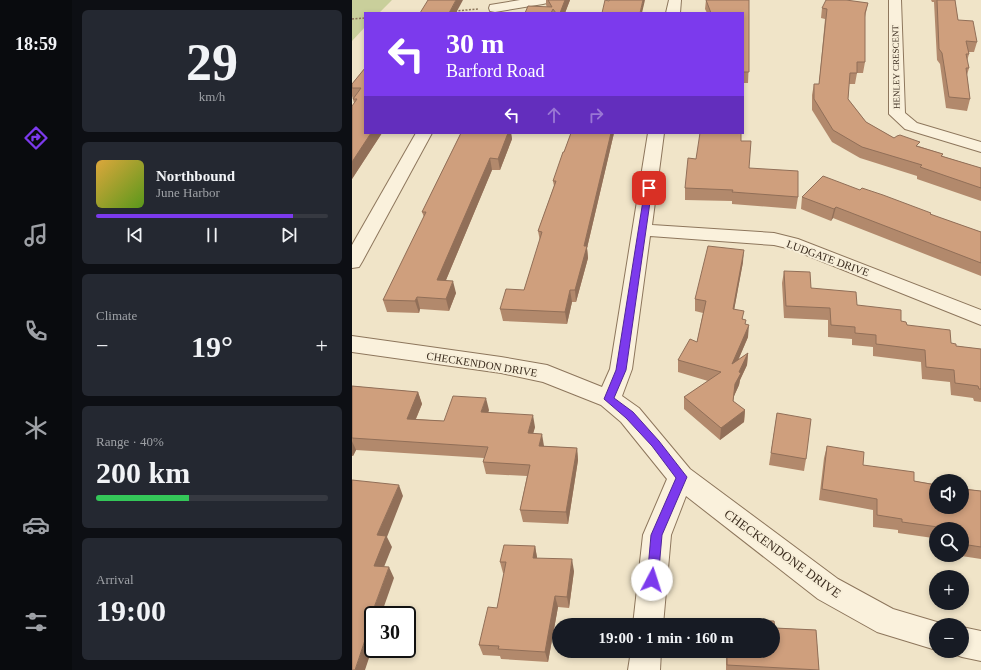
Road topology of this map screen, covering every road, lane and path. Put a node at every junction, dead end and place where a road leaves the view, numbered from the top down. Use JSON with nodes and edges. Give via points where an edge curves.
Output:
{"nodes":[{"id":1,"x":544,"y":0,"type":"edge"},
{"id":2,"x":675,"y":0,"type":"edge"},
{"id":3,"x":895,"y":0,"type":"edge"},
{"id":4,"x":495,"y":8,"type":"edge"},
{"id":5,"x":454,"y":11,"type":"edge"},
{"id":6,"x":673,"y":12,"type":"edge"},
{"id":7,"x":364,"y":18,"type":"edge"},
{"id":8,"x":352,"y":19,"type":"edge"},
{"id":9,"x":423,"y":134,"type":"edge"},
{"id":10,"x":656,"y":134,"type":"edge"},
{"id":11,"x":981,"y":147,"type":"edge"},
{"id":12,"x":643,"y":230,"type":"junction"},
{"id":13,"x":352,"y":262,"type":"edge"},
{"id":14,"x":981,"y":318,"type":"edge"},
{"id":15,"x":352,"y":344,"type":"edge"},
{"id":16,"x":609,"y":399,"type":"junction"},
{"id":17,"x":681,"y":477,"type":"junction"},
{"id":18,"x":649,"y":618,"type":"edge"},
{"id":19,"x":929,"y":633,"type":"edge"},
{"id":20,"x":969,"y":643,"type":"edge"},
{"id":21,"x":981,"y":646,"type":"edge"},
{"id":22,"x":645,"y":658,"type":"edge"},
{"id":23,"x":644,"y":670,"type":"edge"}],
"edges":[{"from":1,"to":4,"type":"street"},
{"from":2,"to":6,"type":"street"},
{"from":3,"to":11,"type":"street","name":"HENLEY CRESCENT","via":[[897,114],[911,126]]},
{"from":4,"to":5,"type":"path"},
{"from":7,"to":8,"type":"path"},
{"from":9,"to":13,"type":"street"},
{"from":10,"to":12,"type":"street"},
{"from":12,"to":14,"type":"street","name":"LUDGATE DRIVE","via":[[774,239],[798,245]]},
{"from":12,"to":16,"type":"street","via":[[621,370]]},
{"from":15,"to":16,"type":"street","name":"CHECKENDON DRIVE","via":[[547,374]]},
{"from":16,"to":17,"type":"street","name":"CHECKENDON DRIVE","via":[[630,415]]},
{"from":17,"to":18,"type":"street","via":[[657,535]]},
{"from":17,"to":19,"type":"street","name":"CHECKENDONE DRIVE","via":[[828,589],[888,622]]},
{"from":20,"to":21,"type":"street"},
{"from":22,"to":23,"type":"street"}]}
